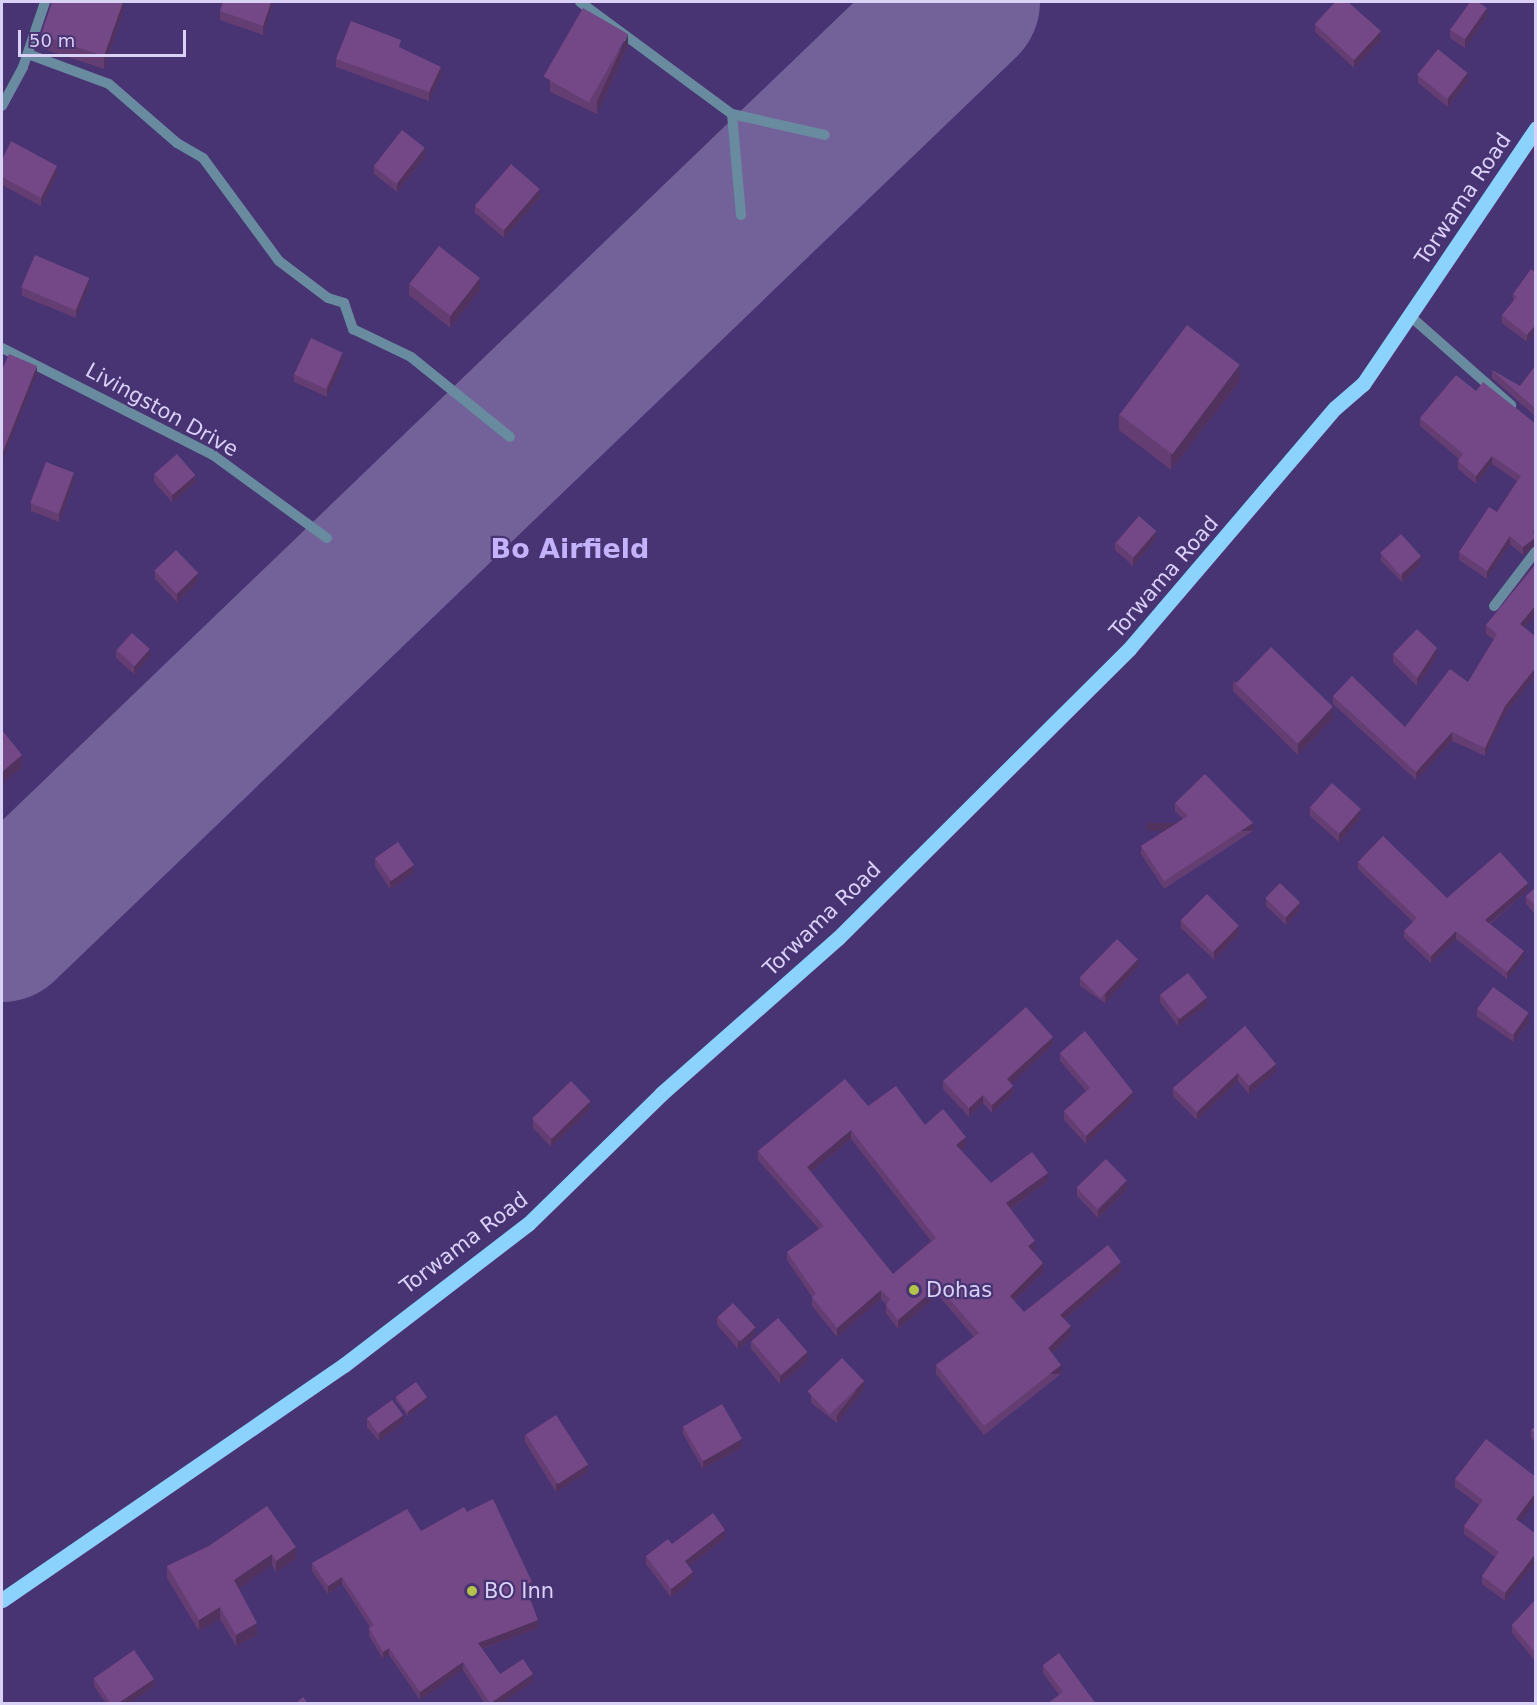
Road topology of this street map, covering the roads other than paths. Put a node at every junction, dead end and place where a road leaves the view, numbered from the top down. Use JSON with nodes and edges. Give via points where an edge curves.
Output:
{"nodes":[{"id":1,"x":45,"y":2,"type":"edge"},
{"id":2,"x":580,"y":2,"type":"edge"},
{"id":3,"x":28,"y":54,"type":"junction"},
{"id":4,"x":2,"y":106,"type":"edge"},
{"id":5,"x":732,"y":114,"type":"junction"},
{"id":6,"x":1536,"y":128,"type":"edge"},
{"id":7,"x":825,"y":135,"type":"dead end"},
{"id":8,"x":741,"y":215,"type":"dead end"},
{"id":9,"x":1410,"y":316,"type":"junction"},
{"id":10,"x":2,"y":348,"type":"edge"},
{"id":11,"x":1519,"y":412,"type":"edge"},
{"id":12,"x":510,"y":437,"type":"dead end"},
{"id":13,"x":327,"y":538,"type":"dead end"},
{"id":14,"x":1536,"y":551,"type":"edge"},
{"id":15,"x":1494,"y":606,"type":"dead end"},
{"id":16,"x":2,"y":1600,"type":"edge"}],
"edges":[{"from":1,"to":3,"type":"street"},
{"from":2,"to":5,"type":"street"},
{"from":3,"to":4,"type":"street"},
{"from":3,"to":12,"type":"street","via":[[109,84],[177,143],[203,158],[279,261],[328,298],[344,303],[353,329],[411,357]]},
{"from":5,"to":7,"type":"street"},
{"from":5,"to":8,"type":"street"},
{"from":6,"to":9,"type":"main road","name":"Torwama Road"},
{"from":9,"to":11,"type":"street"},
{"from":9,"to":16,"type":"main road","name":"Torwama Road","via":[[1363,384],[1335,408],[1129,650],[837,938],[661,1094],[528,1224],[344,1365]]},
{"from":10,"to":13,"type":"street","name":"Livingston Drive","via":[[213,455]]},
{"from":14,"to":15,"type":"street"}]}
